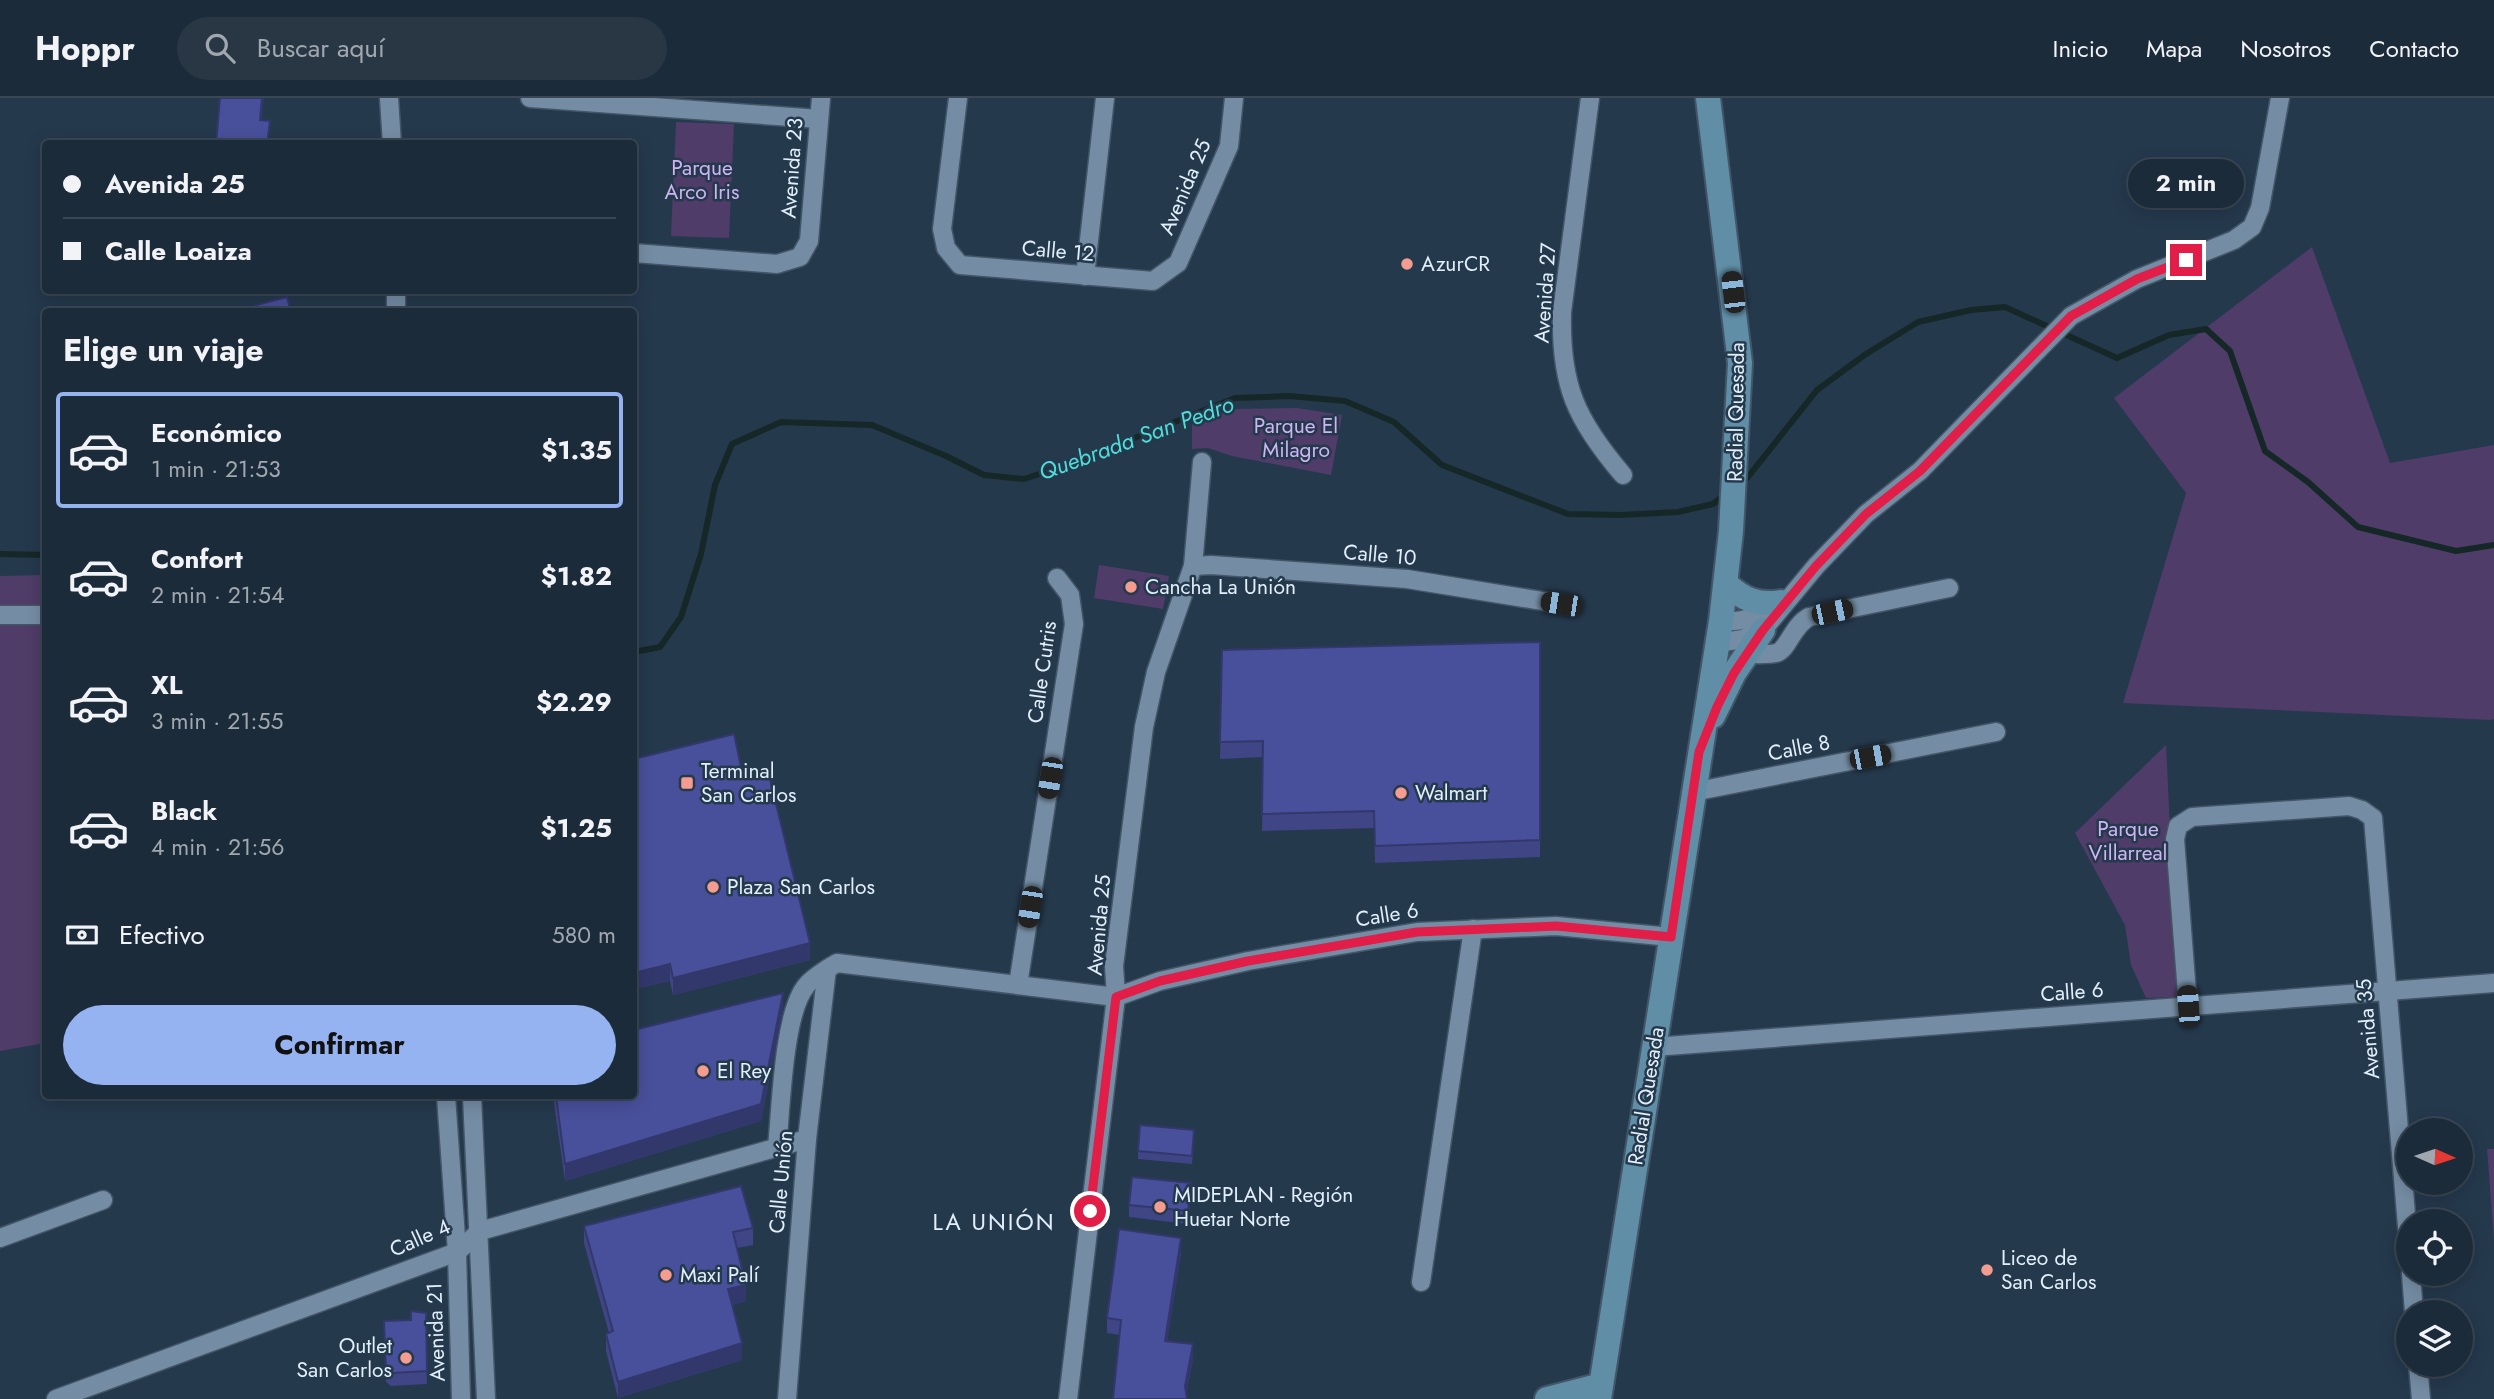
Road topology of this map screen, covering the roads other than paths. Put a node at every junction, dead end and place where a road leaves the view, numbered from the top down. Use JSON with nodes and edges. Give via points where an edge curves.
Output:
{"nodes":[{"id":1,"x":389,"y":98,"type":"edge"},
{"id":2,"x":530,"y":98,"type":"edge"},
{"id":3,"x":821,"y":98,"type":"edge"},
{"id":4,"x":958,"y":98,"type":"edge"},
{"id":5,"x":1105,"y":98,"type":"edge"},
{"id":6,"x":1234,"y":98,"type":"edge"},
{"id":7,"x":1590,"y":98,"type":"edge"},
{"id":8,"x":1696,"y":98,"type":"edge"},
{"id":9,"x":1708,"y":98,"type":"edge"},
{"id":10,"x":2280,"y":98,"type":"edge"},
{"id":11,"x":819,"y":119,"type":"junction"},
{"id":12,"x":392,"y":140,"type":"edge"},
{"id":13,"x":1714,"y":150,"type":"junction"},
{"id":14,"x":637,"y":253,"type":"edge"},
{"id":15,"x":1085,"y":276,"type":"junction"},
{"id":16,"x":1153,"y":281,"type":"joint"},
{"id":17,"x":1202,"y":462,"type":"dead end"},
{"id":18,"x":1623,"y":475,"type":"dead end"},
{"id":19,"x":1193,"y":566,"type":"junction"},
{"id":20,"x":1057,"y":578,"type":"dead end"},
{"id":21,"x":1726,"y":583,"type":"junction"},
{"id":22,"x":1949,"y":588,"type":"dead end"},
{"id":23,"x":1785,"y":600,"type":"junction"},
{"id":24,"x":1561,"y":604,"type":"dead end"},
{"id":25,"x":0,"y":614,"type":"edge"},
{"id":26,"x":42,"y":615,"type":"edge"},
{"id":27,"x":1763,"y":630,"type":"junction"},
{"id":28,"x":1719,"y":632,"type":"junction"},
{"id":29,"x":1747,"y":654,"type":"junction"},
{"id":30,"x":1996,"y":732,"type":"dead end"},
{"id":31,"x":1699,"y":752,"type":"junction"},
{"id":32,"x":1693,"y":792,"type":"junction"},
{"id":33,"x":1473,"y":929,"type":"junction"},
{"id":34,"x":1671,"y":937,"type":"junction"},
{"id":35,"x":827,"y":969,"type":"junction"},
{"id":36,"x":2494,"y":984,"type":"edge"},
{"id":37,"x":1018,"y":985,"type":"junction"},
{"id":38,"x":2388,"y":991,"type":"junction"},
{"id":39,"x":1116,"y":997,"type":"junction"},
{"id":40,"x":2188,"y":1006,"type":"junction"},
{"id":41,"x":1654,"y":1047,"type":"junction"},
{"id":42,"x":446,"y":1099,"type":"edge"},
{"id":43,"x":472,"y":1099,"type":"edge"},
{"id":44,"x":807,"y":1139,"type":"junction"},
{"id":45,"x":777,"y":1148,"type":"junction"},
{"id":46,"x":103,"y":1200,"type":"dead end"},
{"id":47,"x":2406,"y":1209,"type":"edge"},
{"id":48,"x":480,"y":1231,"type":"junction"},
{"id":49,"x":0,"y":1238,"type":"edge"},
{"id":50,"x":457,"y":1252,"type":"junction"},
{"id":51,"x":1421,"y":1282,"type":"dead end"},
{"id":52,"x":2419,"y":1377,"type":"edge"},
{"id":53,"x":1600,"y":1392,"type":"edge"},
{"id":54,"x":56,"y":1399,"type":"edge"},
{"id":55,"x":461,"y":1399,"type":"edge"},
{"id":56,"x":486,"y":1399,"type":"edge"},
{"id":57,"x":787,"y":1399,"type":"edge"},
{"id":58,"x":1068,"y":1399,"type":"edge"},
{"id":59,"x":1547,"y":1399,"type":"edge"},
{"id":60,"x":2421,"y":1399,"type":"edge"}],
"edges":[{"from":1,"to":12,"type":"street"},
{"from":2,"to":11,"type":"street"},
{"from":3,"to":11,"type":"street","name":"Avenida 23"},
{"from":4,"to":15,"type":"street","name":"Calle 12","via":[[942,229],[946,248],[960,265]]},
{"from":5,"to":15,"type":"street"},
{"from":6,"to":16,"type":"street","name":"Avenida 25","via":[[1229,146],[1178,263]]},
{"from":7,"to":18,"type":"street","name":"Avenida 27","via":[[1562,312],[1562,346],[1573,401]]},
{"from":8,"to":13,"type":"main road"},
{"from":9,"to":13,"type":"main road","name":"Radial Quesada"},
{"from":10,"to":23,"type":"street","via":[[2260,208],[2252,227],[2234,240],[2137,279],[2071,316],[1920,471],[1866,514]]},
{"from":11,"to":14,"type":"street","name":"Avenida 23","via":[[810,242],[800,257],[777,264]]},
{"from":13,"to":21,"type":"main road","name":"Radial Quesada","via":[[1740,363]]},
{"from":15,"to":16,"type":"street","name":"Calle 12"},
{"from":17,"to":19,"type":"street","name":"Avenida 25"},
{"from":19,"to":24,"type":"street","name":"Calle 10","via":[[1407,579]]},
{"from":19,"to":39,"type":"street","name":"Avenida 25","via":[[1156,672],[1144,727],[1114,966]]},
{"from":20,"to":37,"type":"street","name":"Calle Cutris","via":[[1070,595],[1074,624]]},
{"from":21,"to":23,"type":"main road","via":[[1745,599],[1769,604]]},
{"from":21,"to":28,"type":"main road","name":"Radial Quesada"},
{"from":22,"to":29,"type":"street","via":[[1809,617],[1793,630],[1782,650]]},
{"from":23,"to":27,"type":"street"},
{"from":23,"to":28,"type":"street"},
{"from":25,"to":26,"type":"street"},
{"from":27,"to":28,"type":"street","via":[[1743,639]]},
{"from":27,"to":29,"type":"main road"},
{"from":28,"to":31,"type":"main road","name":"Radial Quesada"},
{"from":29,"to":31,"type":"main road","via":[[1717,707]]},
{"from":30,"to":32,"type":"street","name":"Calle 8"},
{"from":31,"to":32,"type":"main road","name":"Radial Quesada"},
{"from":32,"to":34,"type":"main road","name":"Radial Quesada"},
{"from":33,"to":34,"type":"street","name":"Calle 6","via":[[1556,926]]},
{"from":33,"to":39,"type":"street","name":"Calle 6","via":[[1417,932],[1248,961],[1160,981]]},
{"from":33,"to":51,"type":"street"},
{"from":34,"to":41,"type":"main road","name":"Radial Quesada"},
{"from":35,"to":37,"type":"street","via":[[846,963]]},
{"from":35,"to":44,"type":"street","name":"Calle Unión"},
{"from":35,"to":45,"type":"street","name":"Calle Unión","via":[[806,986],[796,1003]]},
{"from":36,"to":38,"type":"street","name":"Calle 6"},
{"from":37,"to":39,"type":"street"},
{"from":38,"to":40,"type":"street","name":"Calle 6"},
{"from":38,"to":40,"type":"street","name":"Avenida 35","via":[[2373,818],[2349,806],[2192,817],[2178,826],[2175,839]]},
{"from":38,"to":47,"type":"street","name":"Avenida 35"},
{"from":39,"to":58,"type":"street","name":"Avenida 25"},
{"from":40,"to":41,"type":"street","name":"Calle 6"},
{"from":41,"to":53,"type":"main road","name":"Radial Quesada"},
{"from":42,"to":50,"type":"street","name":"Avenida 21"},
{"from":43,"to":48,"type":"street"},
{"from":44,"to":45,"type":"street","name":"Calle 4"},
{"from":44,"to":57,"type":"street","name":"Calle Unión"},
{"from":45,"to":48,"type":"street","name":"Calle 4"},
{"from":46,"to":49,"type":"street"},
{"from":48,"to":50,"type":"street","name":"Calle 4"},
{"from":48,"to":56,"type":"street"},
{"from":50,"to":54,"type":"street","name":"Calle 4"},
{"from":50,"to":55,"type":"street","name":"Avenida 21"},
{"from":52,"to":60,"type":"street"},
{"from":53,"to":59,"type":"main road"}]}
